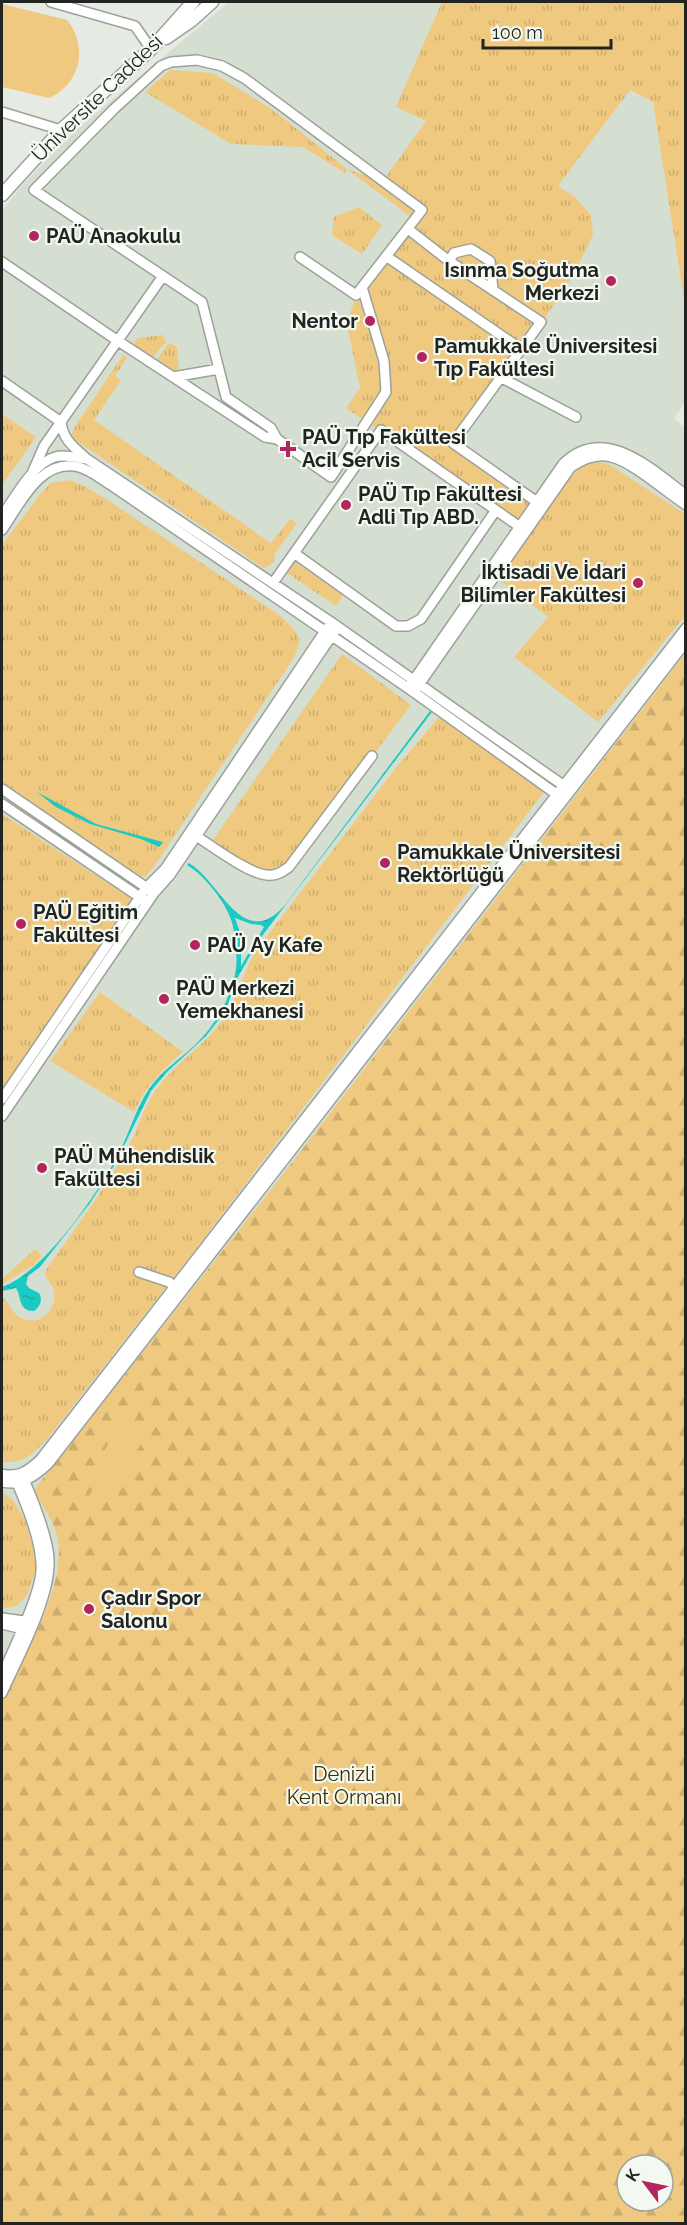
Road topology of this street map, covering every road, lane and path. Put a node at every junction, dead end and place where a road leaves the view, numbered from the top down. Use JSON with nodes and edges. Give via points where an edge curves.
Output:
{"nodes":[{"id":1,"x":51,"y":2,"type":"edge"},
{"id":2,"x":193,"y":2,"type":"edge"},
{"id":3,"x":212,"y":2,"type":"edge"},
{"id":4,"x":184,"y":7,"type":"edge"},
{"id":5,"x":151,"y":49,"type":"junction"},
{"id":6,"x":2,"y":112,"type":"edge"},
{"id":7,"x":61,"y":130,"type":"junction"},
{"id":8,"x":2,"y":195,"type":"edge"},
{"id":9,"x":408,"y":229,"type":"junction"},
{"id":10,"x":386,"y":256,"type":"junction"},
{"id":11,"x":300,"y":257,"type":"dead end"},
{"id":12,"x":449,"y":261,"type":"junction"},
{"id":13,"x":2,"y":262,"type":"edge"},
{"id":14,"x":163,"y":276,"type":"junction"},
{"id":15,"x":362,"y":287,"type":"junction"},
{"id":16,"x":493,"y":289,"type":"junction"},
{"id":17,"x":118,"y":341,"type":"junction"},
{"id":18,"x":521,"y":349,"type":"junction"},
{"id":19,"x":219,"y":369,"type":"junction"},
{"id":20,"x":173,"y":377,"type":"junction"},
{"id":21,"x":500,"y":377,"type":"junction"},
{"id":22,"x":2,"y":381,"type":"edge"},
{"id":23,"x":576,"y":417,"type":"dead end"},
{"id":24,"x":61,"y":422,"type":"junction"},
{"id":25,"x":277,"y":439,"type":"junction"},
{"id":26,"x":87,"y":459,"type":"junction"},
{"id":27,"x":32,"y":473,"type":"dead end"},
{"id":28,"x":686,"y":495,"type":"edge"},
{"id":29,"x":537,"y":502,"type":"junction"},
{"id":30,"x":686,"y":506,"type":"edge"},
{"id":31,"x":496,"y":510,"type":"junction"},
{"id":32,"x":2,"y":516,"type":"edge"},
{"id":33,"x":520,"y":527,"type":"junction"},
{"id":34,"x":2,"y":530,"type":"edge"},
{"id":35,"x":294,"y":553,"type":"junction"},
{"id":36,"x":273,"y":583,"type":"junction"},
{"id":37,"x":686,"y":628,"type":"edge"},
{"id":38,"x":331,"y":629,"type":"junction"},
{"id":39,"x":686,"y":642,"type":"edge"},
{"id":40,"x":414,"y":686,"type":"junction"},
{"id":41,"x":372,"y":756,"type":"dead end"},
{"id":42,"x":2,"y":789,"type":"edge"},
{"id":43,"x":567,"y":789,"type":"junction"},
{"id":44,"x":561,"y":797,"type":"junction"},
{"id":45,"x":2,"y":804,"type":"edge"},
{"id":46,"x":196,"y":836,"type":"junction"},
{"id":47,"x":150,"y":890,"type":"junction"},
{"id":48,"x":144,"y":900,"type":"junction"},
{"id":49,"x":2,"y":1099,"type":"edge"},
{"id":50,"x":2,"y":1116,"type":"edge"},
{"id":51,"x":139,"y":1272,"type":"dead end"},
{"id":52,"x":175,"y":1287,"type":"junction"},
{"id":53,"x":2,"y":1474,"type":"edge"},
{"id":54,"x":19,"y":1479,"type":"junction"},
{"id":55,"x":2,"y":1482,"type":"edge"},
{"id":56,"x":2,"y":1618,"type":"edge"},
{"id":57,"x":2,"y":1624,"type":"edge"},
{"id":58,"x":28,"y":1626,"type":"junction"},
{"id":59,"x":2,"y":1676,"type":"edge"},
{"id":60,"x":2,"y":1693,"type":"edge"}],
"edges":[{"from":1,"to":5,"type":"street","via":[[135,26]]},
{"from":2,"to":4,"type":"main road","name":"Üniversite Caddesi"},
{"from":3,"to":5,"type":"main road"},
{"from":4,"to":5,"type":"main road","name":"Üniversite Caddesi"},
{"from":5,"to":7,"type":"main road","name":"Üniversite Caddesi"},
{"from":6,"to":7,"type":"street"},
{"from":7,"to":8,"type":"main road","name":"Üniversite Caddesi"},
{"from":9,"to":10,"type":"street"},
{"from":9,"to":12,"type":"street"},
{"from":9,"to":14,"type":"street","via":[[422,210],[244,78],[210,63],[171,62],[161,66],[114,109],[34,190]]},
{"from":10,"to":15,"type":"street"},
{"from":10,"to":18,"type":"street"},
{"from":11,"to":15,"type":"street","via":[[356,295]]},
{"from":12,"to":16,"type":"street"},
{"from":12,"to":16,"type":"street","via":[[454,253],[471,249],[490,261]]},
{"from":13,"to":17,"type":"street"},
{"from":14,"to":17,"type":"street"},
{"from":14,"to":19,"type":"street","via":[[202,302]]},
{"from":15,"to":25,"type":"street","via":[[384,361],[387,392],[332,477]]},
{"from":16,"to":18,"type":"street","via":[[541,322]]},
{"from":17,"to":20,"type":"street"},
{"from":17,"to":24,"type":"street"},
{"from":18,"to":21,"type":"street"},
{"from":19,"to":20,"type":"street"},
{"from":19,"to":25,"type":"street","via":[[226,398],[271,428]]},
{"from":20,"to":25,"type":"street","via":[[265,437]]},
{"from":21,"to":23,"type":"street"},
{"from":21,"to":29,"type":"street","via":[[453,443]]},
{"from":22,"to":24,"type":"street"},
{"from":24,"to":26,"type":"street","via":[[67,441]]},
{"from":24,"to":27,"type":"street"},
{"from":26,"to":32,"type":"street","via":[[65,456],[45,462]]},
{"from":26,"to":36,"type":"street"},
{"from":28,"to":29,"type":"street","via":[[637,460],[602,447],[570,457]]},
{"from":29,"to":33,"type":"street"},
{"from":30,"to":40,"type":"street","via":[[628,464],[610,456],[583,459],[571,467]]},
{"from":31,"to":33,"type":"street"},
{"from":31,"to":35,"type":"street","via":[[421,619],[408,626],[396,626]]},
{"from":31,"to":35,"type":"street","via":[[381,430]]},
{"from":33,"to":40,"type":"street"},
{"from":34,"to":38,"type":"street","via":[[42,475],[53,467],[81,468]]},
{"from":35,"to":36,"type":"street"},
{"from":36,"to":38,"type":"street"},
{"from":37,"to":43,"type":"street"},
{"from":38,"to":40,"type":"street"},
{"from":38,"to":46,"type":"street"},
{"from":38,"to":47,"type":"street"},
{"from":39,"to":43,"type":"street"},
{"from":40,"to":43,"type":"street"},
{"from":40,"to":44,"type":"street"},
{"from":41,"to":46,"type":"street","via":[[289,867],[278,874],[255,872]]},
{"from":42,"to":47,"type":"street"},
{"from":43,"to":44,"type":"street"},
{"from":44,"to":52,"type":"street"},
{"from":44,"to":54,"type":"street","via":[[48,1464]]},
{"from":45,"to":48,"type":"street"},
{"from":46,"to":47,"type":"street","via":[[170,875]]},
{"from":47,"to":48,"type":"street"},
{"from":48,"to":49,"type":"street"},
{"from":48,"to":50,"type":"street"},
{"from":51,"to":52,"type":"street"},
{"from":52,"to":54,"type":"street","via":[[40,1460]]},
{"from":53,"to":54,"type":"street"},
{"from":54,"to":55,"type":"street"},
{"from":54,"to":58,"type":"street","via":[[41,1573]]},
{"from":56,"to":58,"type":"street"},
{"from":57,"to":58,"type":"street"},
{"from":58,"to":59,"type":"street"},
{"from":58,"to":60,"type":"street"}]}
